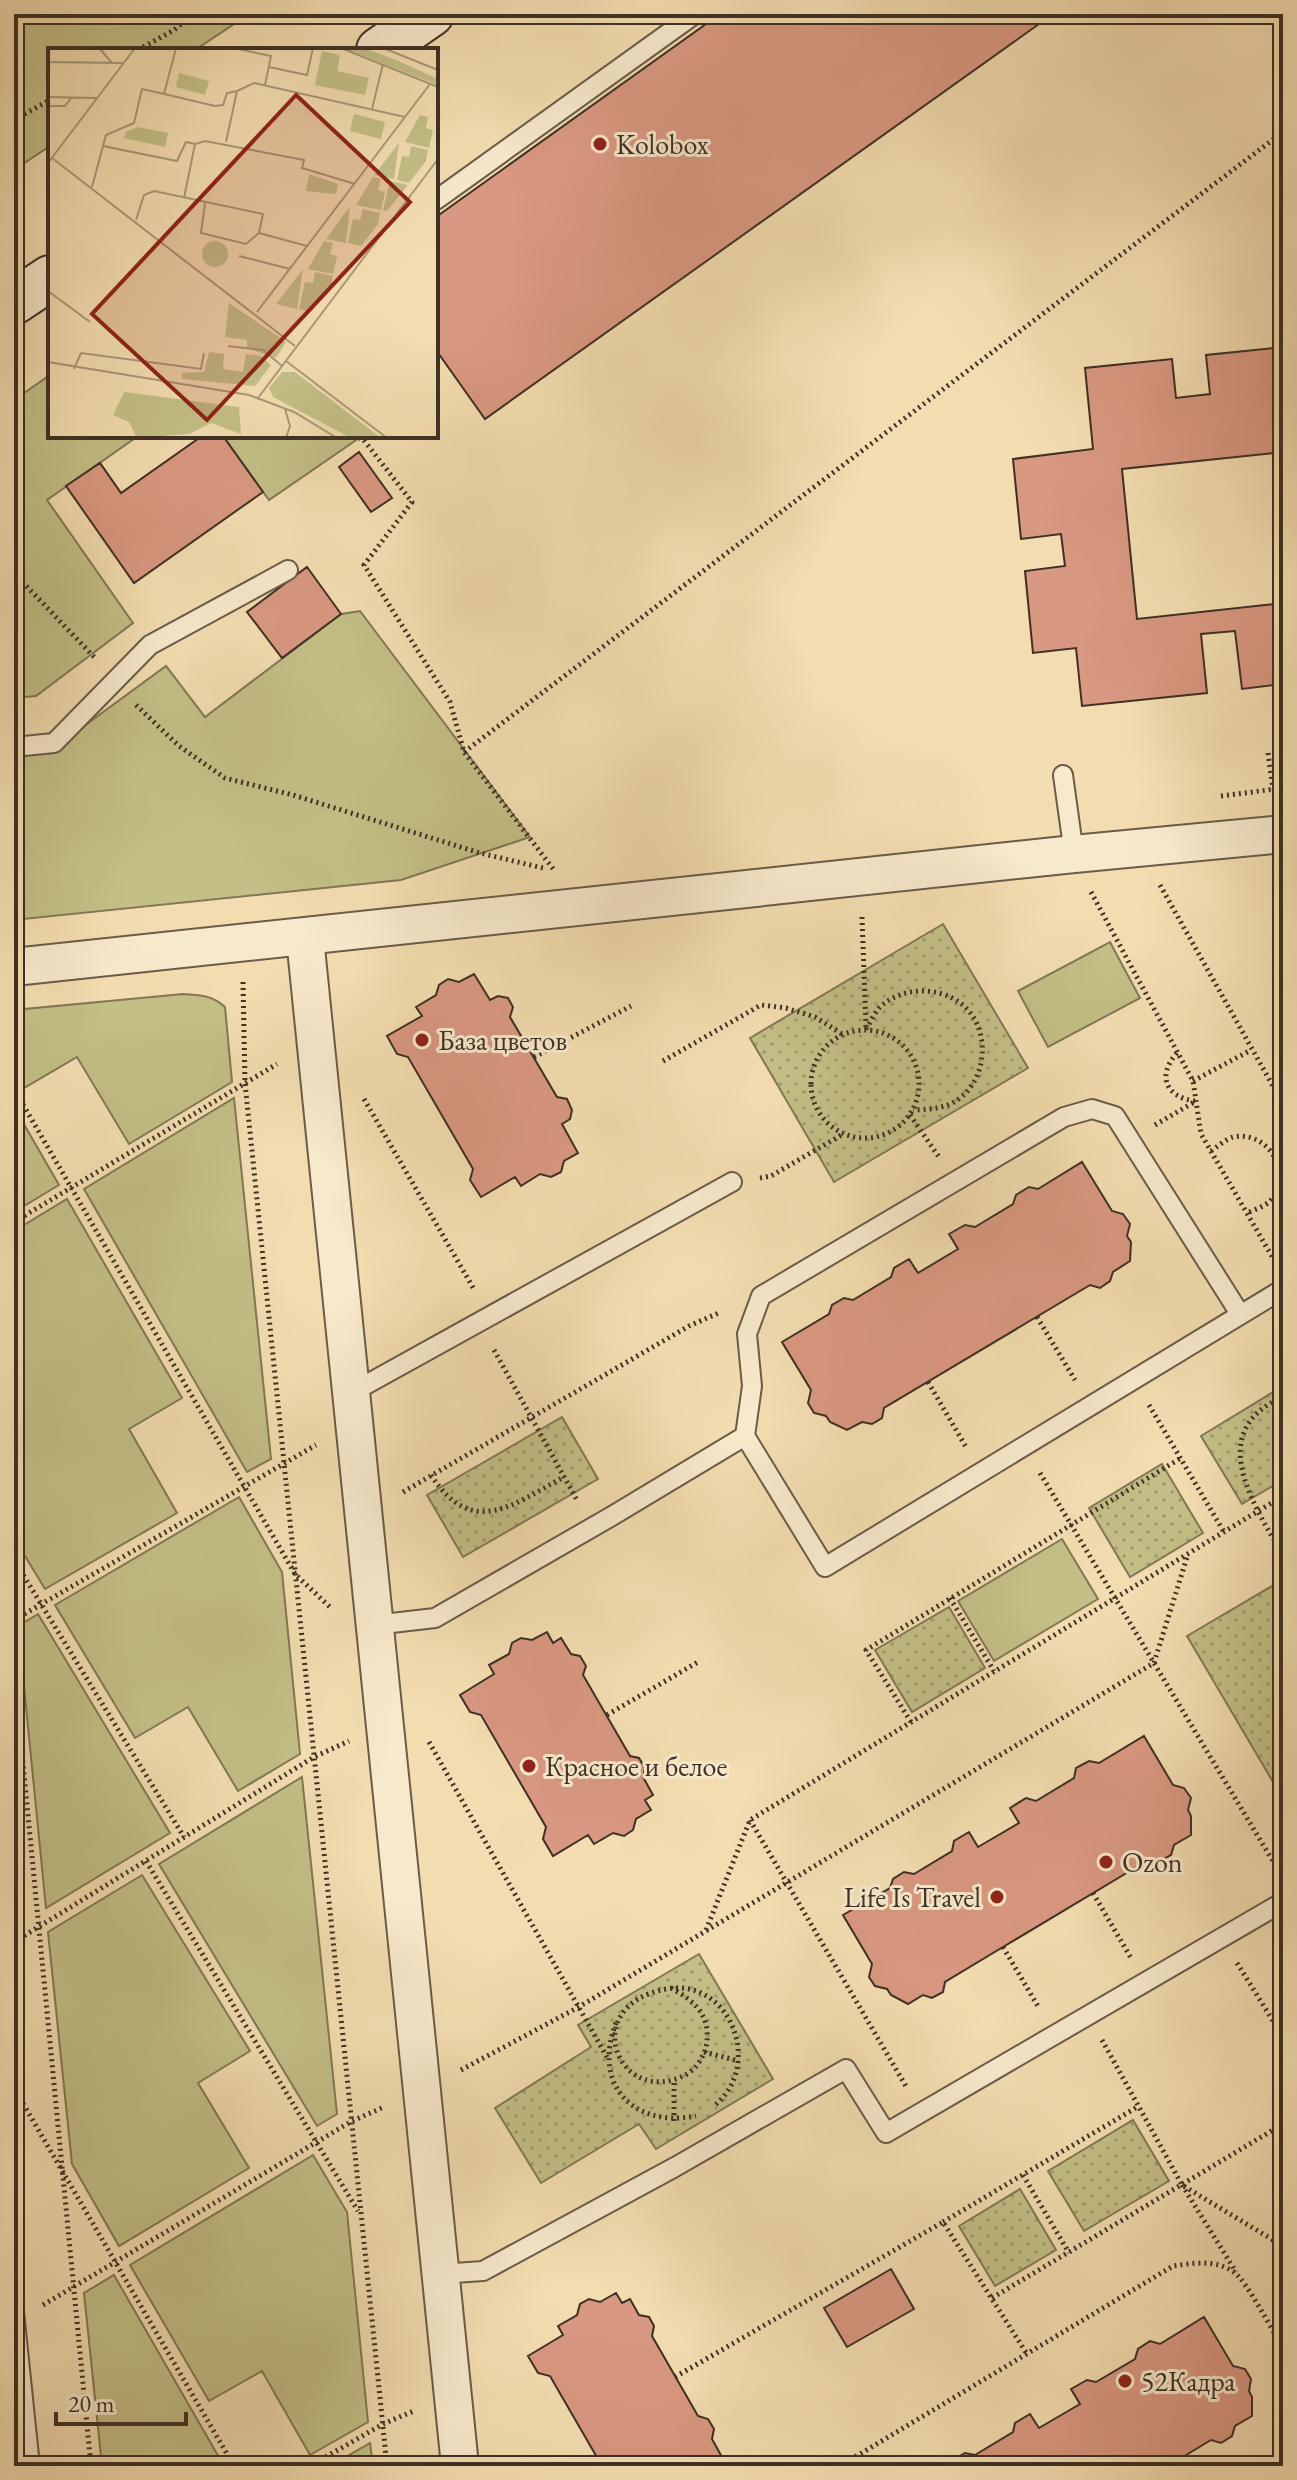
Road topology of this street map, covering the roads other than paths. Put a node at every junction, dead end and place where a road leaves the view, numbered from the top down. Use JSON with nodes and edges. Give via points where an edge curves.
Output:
{"nodes":[{"id":1,"x":431,"y":14,"type":"edge"},
{"id":2,"x":695,"y":14,"type":"edge"},
{"id":3,"x":382,"y":48,"type":"edge"},
{"id":4,"x":438,"y":199,"type":"edge"},
{"id":5,"x":48,"y":279,"type":"edge"},
{"id":6,"x":14,"y":302,"type":"edge"},
{"id":7,"x":288,"y":570,"type":"dead end"},
{"id":8,"x":14,"y":747,"type":"edge"},
{"id":9,"x":1063,"y":775,"type":"dead end"},
{"id":10,"x":1283,"y":834,"type":"edge"},
{"id":11,"x":1074,"y":854,"type":"junction"},
{"id":12,"x":305,"y":938,"type":"junction"},
{"id":13,"x":14,"y":967,"type":"edge"},
{"id":14,"x":732,"y":1182,"type":"road end"},
{"id":15,"x":1283,"y":1289,"type":"edge"},
{"id":16,"x":1240,"y":1314,"type":"junction"},
{"id":17,"x":353,"y":1409,"type":"junction"},
{"id":18,"x":745,"y":1436,"type":"junction"},
{"id":19,"x":376,"y":1638,"type":"junction"},
{"id":20,"x":1283,"y":1902,"type":"edge"},
{"id":21,"x":439,"y":2274,"type":"junction"},
{"id":22,"x":14,"y":2312,"type":"edge"},
{"id":23,"x":15,"y":2322,"type":"edge"},
{"id":24,"x":30,"y":2466,"type":"edge"},
{"id":25,"x":460,"y":2466,"type":"edge"}],
"edges":[{"from":1,"to":3,"type":"main road"},
{"from":2,"to":4,"type":"lane"},
{"from":5,"to":6,"type":"main road"},
{"from":7,"to":8,"type":"lane","via":[[150,645],[54,743]]},
{"from":9,"to":11,"type":"lane"},
{"from":10,"to":11,"type":"street"},
{"from":11,"to":12,"type":"street"},
{"from":12,"to":13,"type":"street"},
{"from":12,"to":17,"type":"street"},
{"from":14,"to":17,"type":"lane","via":[[484,1320]]},
{"from":15,"to":16,"type":"lane"},
{"from":16,"to":18,"type":"lane","via":[[825,1567]]},
{"from":16,"to":18,"type":"lane","via":[[1115,1116],[1092,1109],[1064,1117],[761,1296],[747,1334],[752,1386]]},
{"from":17,"to":19,"type":"street"},
{"from":18,"to":19,"type":"lane","via":[[435,1618]]},
{"from":19,"to":21,"type":"street"},
{"from":20,"to":21,"type":"lane","via":[[886,2133],[846,2069],[483,2271]]},
{"from":21,"to":25,"type":"street"},
{"from":22,"to":23,"type":"lane"},
{"from":23,"to":24,"type":"lane"}]}
